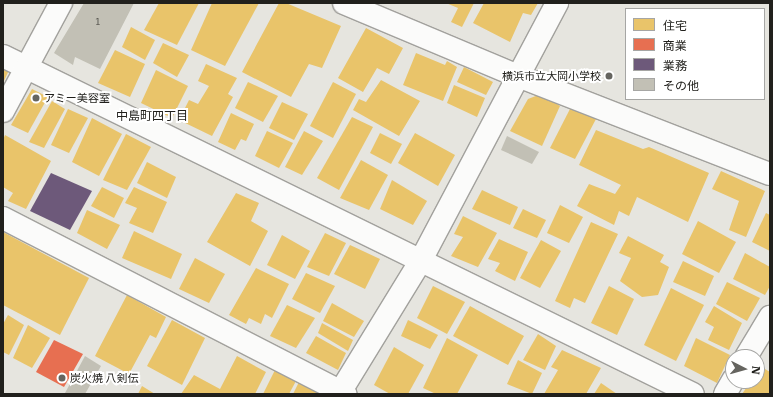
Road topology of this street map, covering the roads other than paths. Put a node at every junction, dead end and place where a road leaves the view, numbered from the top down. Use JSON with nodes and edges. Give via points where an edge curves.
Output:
{"nodes":[{"id":1,"x":61,"y":3,"type":"edge"},
{"id":2,"x":344,"y":3,"type":"edge"},
{"id":3,"x":557,"y":3,"type":"edge"},
{"id":4,"x":3,"y":56,"type":"edge"},
{"id":5,"x":27,"y":67,"type":"junction"},
{"id":6,"x":518,"y":76,"type":"junction"},
{"id":7,"x":3,"y":111,"type":"edge"},
{"id":8,"x":770,"y":174,"type":"edge"},
{"id":9,"x":3,"y":218,"type":"edge"},
{"id":10,"x":421,"y":260,"type":"junction"},
{"id":11,"x":770,"y":317,"type":"edge"},
{"id":12,"x":751,"y":349,"type":"edge"},
{"id":13,"x":341,"y":393,"type":"edge"},
{"id":14,"x":693,"y":394,"type":"edge"}],
"edges":[{"from":1,"to":5,"type":"street"},
{"from":2,"to":6,"type":"street"},
{"from":3,"to":6,"type":"street"},
{"from":4,"to":5,"type":"street"},
{"from":5,"to":7,"type":"street"},
{"from":5,"to":10,"type":"street"},
{"from":6,"to":8,"type":"street"},
{"from":6,"to":10,"type":"street"},
{"from":9,"to":13,"type":"street"},
{"from":10,"to":13,"type":"street"},
{"from":10,"to":14,"type":"street"},
{"from":11,"to":12,"type":"street"}]}
